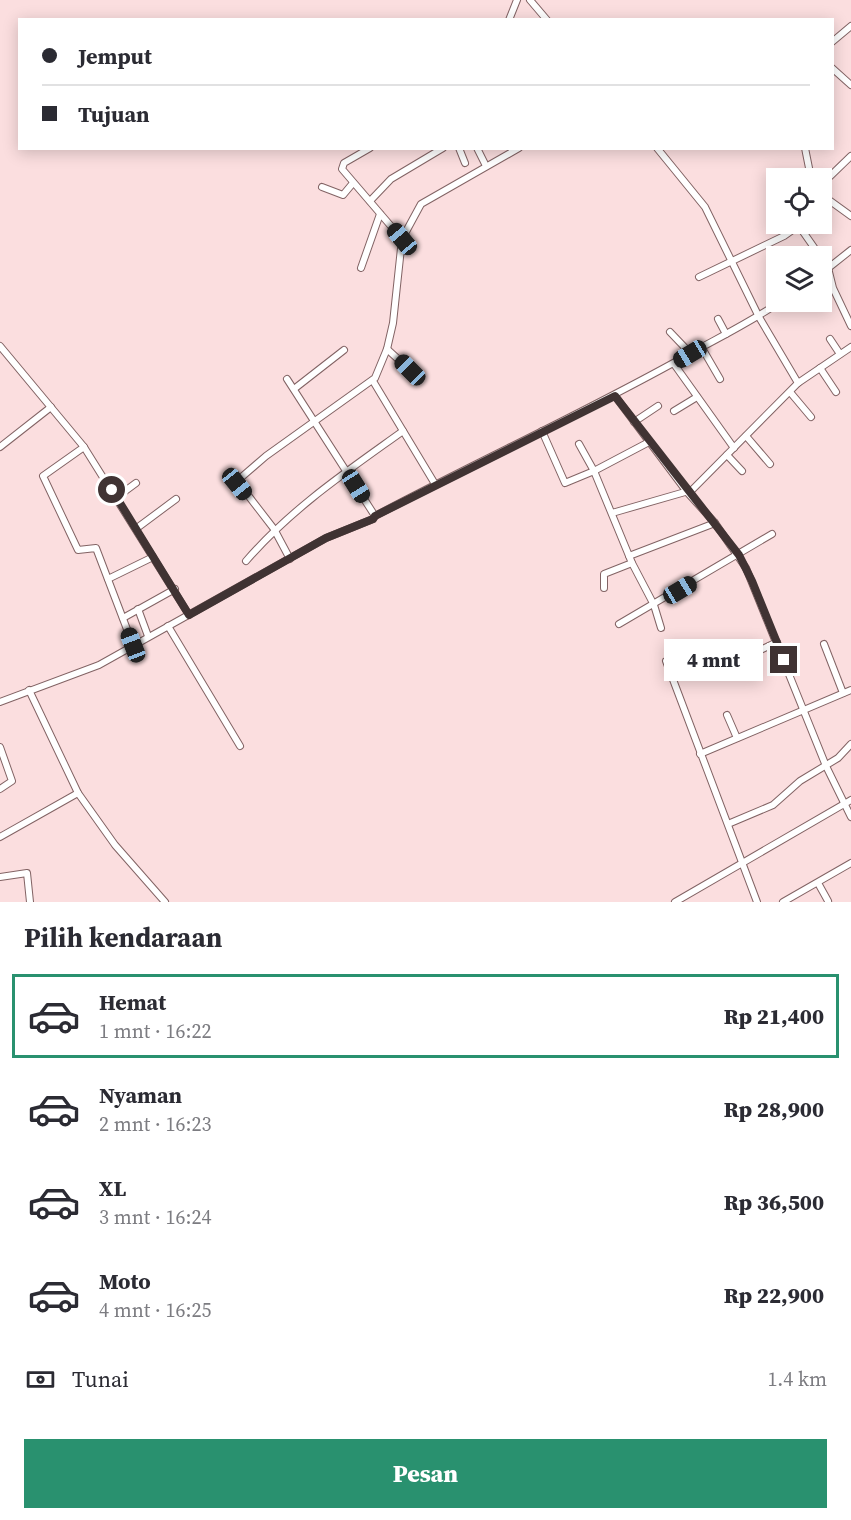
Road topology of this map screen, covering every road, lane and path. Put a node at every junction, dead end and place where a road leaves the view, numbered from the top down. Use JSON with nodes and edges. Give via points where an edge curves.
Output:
{"nodes":[{"id":1,"x":517,"y":0,"type":"edge"},
{"id":2,"x":530,"y":0,"type":"edge"},
{"id":3,"x":510,"y":18,"type":"edge"},
{"id":4,"x":545,"y":18,"type":"edge"},
{"id":5,"x":851,"y":26,"type":"edge"},
{"id":6,"x":834,"y":40,"type":"edge"},
{"id":7,"x":834,"y":70,"type":"edge"},
{"id":8,"x":851,"y":85,"type":"edge"},
{"id":9,"x":367,"y":150,"type":"edge"},
{"id":10,"x":440,"y":150,"type":"edge"},
{"id":11,"x":460,"y":150,"type":"edge"},
{"id":12,"x":478,"y":150,"type":"edge"},
{"id":13,"x":515,"y":150,"type":"edge"},
{"id":14,"x":659,"y":150,"type":"edge"},
{"id":15,"x":805,"y":150,"type":"edge"},
{"id":16,"x":851,"y":156,"type":"edge"},
{"id":17,"x":465,"y":163,"type":"dead end"},
{"id":18,"x":486,"y":166,"type":"junction"},
{"id":19,"x":809,"y":168,"type":"edge"},
{"id":20,"x":832,"y":174,"type":"edge"},
{"id":21,"x":353,"y":183,"type":"junction"},
{"id":22,"x":322,"y":187,"type":"dead end"},
{"id":23,"x":370,"y":201,"type":"junction"},
{"id":24,"x":832,"y":202,"type":"edge"},
{"id":25,"x":380,"y":214,"type":"junction"},
{"id":26,"x":851,"y":216,"type":"edge"},
{"id":27,"x":782,"y":234,"type":"edge"},
{"id":28,"x":402,"y":239,"type":"junction"},
{"id":29,"x":851,"y":250,"type":"edge"},
{"id":30,"x":731,"y":260,"type":"junction"},
{"id":31,"x":832,"y":265,"type":"edge"},
{"id":32,"x":361,"y":268,"type":"dead end"},
{"id":33,"x":699,"y":277,"type":"dead end"},
{"id":34,"x":832,"y":284,"type":"edge"},
{"id":35,"x":851,"y":308,"type":"edge"},
{"id":36,"x":766,"y":311,"type":"edge"},
{"id":37,"x":844,"y":311,"type":"junction"},
{"id":38,"x":759,"y":316,"type":"junction"},
{"id":39,"x":718,"y":319,"type":"dead end"},
{"id":40,"x":851,"y":326,"type":"edge"},
{"id":41,"x":670,"y":332,"type":"dead end"},
{"id":42,"x":726,"y":334,"type":"junction"},
{"id":43,"x":830,"y":339,"type":"dead end"},
{"id":44,"x":0,"y":346,"type":"edge"},
{"id":45,"x":851,"y":347,"type":"edge"},
{"id":46,"x":702,"y":348,"type":"junction"},
{"id":47,"x":387,"y":349,"type":"junction"},
{"id":48,"x":344,"y":350,"type":"dead end"},
{"id":49,"x":690,"y":354,"type":"junction"},
{"id":50,"x":840,"y":354,"type":"junction"},
{"id":51,"x":674,"y":364,"type":"junction"},
{"id":52,"x":820,"y":368,"type":"junction"},
{"id":53,"x":410,"y":370,"type":"dead end"},
{"id":54,"x":287,"y":379,"type":"dead end"},
{"id":55,"x":720,"y":380,"type":"dead end"},
{"id":56,"x":373,"y":381,"type":"junction"},
{"id":57,"x":798,"y":383,"type":"junction"},
{"id":58,"x":294,"y":389,"type":"junction"},
{"id":59,"x":790,"y":392,"type":"junction"},
{"id":60,"x":837,"y":392,"type":"dead end"},
{"id":61,"x":615,"y":396,"type":"junction"},
{"id":62,"x":697,"y":397,"type":"junction"},
{"id":63,"x":658,"y":406,"type":"dead end"},
{"id":64,"x":51,"y":407,"type":"junction"},
{"id":65,"x":674,"y":411,"type":"dead end"},
{"id":66,"x":811,"y":417,"type":"dead end"},
{"id":67,"x":312,"y":422,"type":"junction"},
{"id":68,"x":633,"y":422,"type":"junction"},
{"id":69,"x":403,"y":431,"type":"junction"},
{"id":70,"x":542,"y":431,"type":"junction"},
{"id":71,"x":746,"y":436,"type":"junction"},
{"id":72,"x":649,"y":442,"type":"junction"},
{"id":73,"x":579,"y":444,"type":"dead end"},
{"id":74,"x":0,"y":447,"type":"edge"},
{"id":75,"x":84,"y":447,"type":"junction"},
{"id":76,"x":734,"y":448,"type":"junction"},
{"id":77,"x":727,"y":455,"type":"junction"},
{"id":78,"x":770,"y":464,"type":"dead end"},
{"id":79,"x":594,"y":471,"type":"junction"},
{"id":80,"x":742,"y":471,"type":"dead end"},
{"id":81,"x":347,"y":472,"type":"junction"},
{"id":82,"x":136,"y":483,"type":"dead end"},
{"id":83,"x":435,"y":484,"type":"junction"},
{"id":84,"x":687,"y":492,"type":"junction"},
{"id":85,"x":117,"y":497,"type":"junction"},
{"id":86,"x":176,"y":499,"type":"dead end"},
{"id":87,"x":612,"y":513,"type":"junction"},
{"id":88,"x":375,"y":516,"type":"junction"},
{"id":89,"x":715,"y":523,"type":"junction"},
{"id":90,"x":137,"y":528,"type":"junction"},
{"id":91,"x":274,"y":529,"type":"junction"},
{"id":92,"x":772,"y":534,"type":"dead end"},
{"id":93,"x":739,"y":555,"type":"junction"},
{"id":94,"x":629,"y":556,"type":"junction"},
{"id":95,"x":153,"y":557,"type":"junction"},
{"id":96,"x":290,"y":559,"type":"junction"},
{"id":97,"x":246,"y":561,"type":"dead end"},
{"id":98,"x":632,"y":563,"type":"junction"},
{"id":99,"x":108,"y":579,"type":"junction"},
{"id":100,"x":604,"y":588,"type":"dead end"},
{"id":101,"x":175,"y":589,"type":"junction"},
{"id":102,"x":654,"y":605,"type":"junction"},
{"id":103,"x":138,"y":609,"type":"junction"},
{"id":104,"x":189,"y":615,"type":"junction"},
{"id":105,"x":123,"y":618,"type":"junction"},
{"id":106,"x":620,"y":624,"type":"dead end"},
{"id":107,"x":168,"y":626,"type":"junction"},
{"id":108,"x":661,"y":628,"type":"dead end"},
{"id":109,"x":148,"y":636,"type":"junction"},
{"id":110,"x":777,"y":642,"type":"junction"},
{"id":111,"x":824,"y":644,"type":"dead end"},
{"id":112,"x":133,"y":645,"type":"junction"},
{"id":113,"x":666,"y":661,"type":"dead end"},
{"id":114,"x":721,"y":669,"type":"dead end"},
{"id":115,"x":29,"y":690,"type":"junction"},
{"id":116,"x":851,"y":690,"type":"edge"},
{"id":117,"x":843,"y":693,"type":"junction"},
{"id":118,"x":0,"y":702,"type":"edge"},
{"id":119,"x":803,"y":709,"type":"junction"},
{"id":120,"x":727,"y":715,"type":"dead end"},
{"id":121,"x":737,"y":738,"type":"junction"},
{"id":122,"x":851,"y":744,"type":"edge"},
{"id":123,"x":240,"y":746,"type":"dead end"},
{"id":124,"x":0,"y":747,"type":"edge"},
{"id":125,"x":700,"y":754,"type":"junction"},
{"id":126,"x":826,"y":766,"type":"junction"},
{"id":127,"x":0,"y":789,"type":"edge"},
{"id":128,"x":78,"y":793,"type":"junction"},
{"id":129,"x":848,"y":802,"type":"edge"},
{"id":130,"x":851,"y":817,"type":"edge"},
{"id":131,"x":728,"y":824,"type":"junction"},
{"id":132,"x":0,"y":837,"type":"edge"},
{"id":133,"x":742,"y":864,"type":"junction"},
{"id":134,"x":851,"y":864,"type":"edge"},
{"id":135,"x":0,"y":877,"type":"edge"},
{"id":136,"x":818,"y":883,"type":"junction"},
{"id":137,"x":30,"y":902,"type":"edge"},
{"id":138,"x":165,"y":902,"type":"edge"},
{"id":139,"x":675,"y":902,"type":"edge"},
{"id":140,"x":757,"y":902,"type":"edge"},
{"id":141,"x":783,"y":902,"type":"edge"},
{"id":142,"x":828,"y":902,"type":"edge"}],
"edges":[{"from":1,"to":3,"type":"street"},
{"from":2,"to":4,"type":"street"},
{"from":5,"to":6,"type":"street"},
{"from":7,"to":8,"type":"street"},
{"from":9,"to":21,"type":"street","via":[[343,166],[343,172]]},
{"from":10,"to":23,"type":"street","via":[[391,179]]},
{"from":11,"to":17,"type":"street"},
{"from":12,"to":18,"type":"street"},
{"from":13,"to":18,"type":"street"},
{"from":14,"to":30,"type":"street","via":[[705,207]]},
{"from":15,"to":19,"type":"street"},
{"from":16,"to":20,"type":"street"},
{"from":18,"to":28,"type":"street","via":[[421,204]]},
{"from":21,"to":22,"type":"street","via":[[343,195]]},
{"from":21,"to":23,"type":"street"},
{"from":23,"to":25,"type":"street"},
{"from":24,"to":26,"type":"street"},
{"from":25,"to":28,"type":"street"},
{"from":25,"to":32,"type":"street"},
{"from":27,"to":30,"type":"street"},
{"from":28,"to":47,"type":"street"},
{"from":29,"to":31,"type":"street"},
{"from":30,"to":33,"type":"street"},
{"from":30,"to":38,"type":"street"},
{"from":34,"to":37,"type":"street"},
{"from":35,"to":37,"type":"street"},
{"from":36,"to":38,"type":"street"},
{"from":37,"to":40,"type":"street"},
{"from":38,"to":42,"type":"street"},
{"from":38,"to":57,"type":"street"},
{"from":39,"to":42,"type":"street"},
{"from":41,"to":49,"type":"street"},
{"from":42,"to":46,"type":"street"},
{"from":43,"to":50,"type":"street"},
{"from":44,"to":64,"type":"street"},
{"from":45,"to":50,"type":"street"},
{"from":46,"to":49,"type":"street"},
{"from":46,"to":55,"type":"street"},
{"from":47,"to":53,"type":"street"},
{"from":47,"to":56,"type":"street"},
{"from":48,"to":58,"type":"street"},
{"from":49,"to":51,"type":"street"},
{"from":50,"to":52,"type":"street"},
{"from":51,"to":61,"type":"street"},
{"from":51,"to":62,"type":"street"},
{"from":52,"to":57,"type":"street"},
{"from":52,"to":60,"type":"street"},
{"from":54,"to":58,"type":"street"},
{"from":56,"to":67,"type":"street"},
{"from":56,"to":69,"type":"street"},
{"from":57,"to":59,"type":"street"},
{"from":58,"to":67,"type":"street"},
{"from":59,"to":66,"type":"street"},
{"from":59,"to":71,"type":"street"},
{"from":61,"to":68,"type":"street"},
{"from":61,"to":70,"type":"street"},
{"from":62,"to":65,"type":"street"},
{"from":62,"to":76,"type":"street"},
{"from":63,"to":68,"type":"street"},
{"from":64,"to":74,"type":"street"},
{"from":64,"to":75,"type":"street"},
{"from":67,"to":81,"type":"street"},
{"from":67,"to":91,"type":"street","via":[[237,481]]},
{"from":68,"to":72,"type":"street"},
{"from":69,"to":81,"type":"street"},
{"from":69,"to":83,"type":"street"},
{"from":70,"to":79,"type":"street","via":[[564,482]]},
{"from":70,"to":83,"type":"street"},
{"from":71,"to":76,"type":"street"},
{"from":71,"to":78,"type":"street"},
{"from":72,"to":79,"type":"street"},
{"from":72,"to":84,"type":"street"},
{"from":73,"to":79,"type":"street"},
{"from":75,"to":85,"type":"street"},
{"from":75,"to":99,"type":"street","via":[[43,476],[78,550],[95,546]]},
{"from":76,"to":77,"type":"street"},
{"from":77,"to":80,"type":"street"},
{"from":77,"to":84,"type":"street"},
{"from":79,"to":87,"type":"street"},
{"from":81,"to":88,"type":"street"},
{"from":81,"to":91,"type":"street"},
{"from":82,"to":85,"type":"street"},
{"from":83,"to":88,"type":"street"},
{"from":84,"to":87,"type":"street"},
{"from":84,"to":89,"type":"street"},
{"from":85,"to":90,"type":"street"},
{"from":86,"to":90,"type":"street"},
{"from":87,"to":94,"type":"street"},
{"from":88,"to":96,"type":"street"},
{"from":89,"to":93,"type":"street"},
{"from":89,"to":94,"type":"street"},
{"from":90,"to":95,"type":"street"},
{"from":91,"to":96,"type":"street"},
{"from":91,"to":97,"type":"street"},
{"from":92,"to":93,"type":"street"},
{"from":93,"to":102,"type":"street"},
{"from":93,"to":110,"type":"street"},
{"from":94,"to":98,"type":"street"},
{"from":95,"to":99,"type":"street"},
{"from":95,"to":101,"type":"street"},
{"from":96,"to":104,"type":"street"},
{"from":98,"to":100,"type":"street","via":[[604,574]]},
{"from":98,"to":102,"type":"street"},
{"from":99,"to":105,"type":"street"},
{"from":101,"to":103,"type":"street"},
{"from":101,"to":104,"type":"street"},
{"from":102,"to":106,"type":"street"},
{"from":102,"to":108,"type":"street"},
{"from":103,"to":105,"type":"street"},
{"from":103,"to":109,"type":"street"},
{"from":104,"to":107,"type":"street"},
{"from":105,"to":112,"type":"street"},
{"from":107,"to":109,"type":"street"},
{"from":107,"to":123,"type":"street"},
{"from":109,"to":112,"type":"street"},
{"from":110,"to":114,"type":"street"},
{"from":110,"to":119,"type":"street"},
{"from":111,"to":117,"type":"street"},
{"from":112,"to":115,"type":"street","via":[[99,665]]},
{"from":113,"to":125,"type":"street"},
{"from":115,"to":118,"type":"street"},
{"from":115,"to":128,"type":"street"},
{"from":116,"to":117,"type":"street"},
{"from":117,"to":119,"type":"street"},
{"from":119,"to":121,"type":"street"},
{"from":119,"to":126,"type":"street"},
{"from":120,"to":121,"type":"street"},
{"from":121,"to":125,"type":"street"},
{"from":122,"to":126,"type":"street"},
{"from":124,"to":127,"type":"street","via":[[12,781]]},
{"from":125,"to":131,"type":"street"},
{"from":126,"to":129,"type":"street"},
{"from":126,"to":131,"type":"street","via":[[800,781],[773,805]]},
{"from":128,"to":132,"type":"street"},
{"from":128,"to":138,"type":"street","via":[[115,845]]},
{"from":129,"to":130,"type":"street"},
{"from":129,"to":133,"type":"street"},
{"from":131,"to":133,"type":"street"},
{"from":133,"to":139,"type":"street"},
{"from":133,"to":140,"type":"street"},
{"from":134,"to":136,"type":"street"},
{"from":135,"to":137,"type":"street","via":[[27,874]]},
{"from":136,"to":141,"type":"street"},
{"from":136,"to":142,"type":"street"}]}
